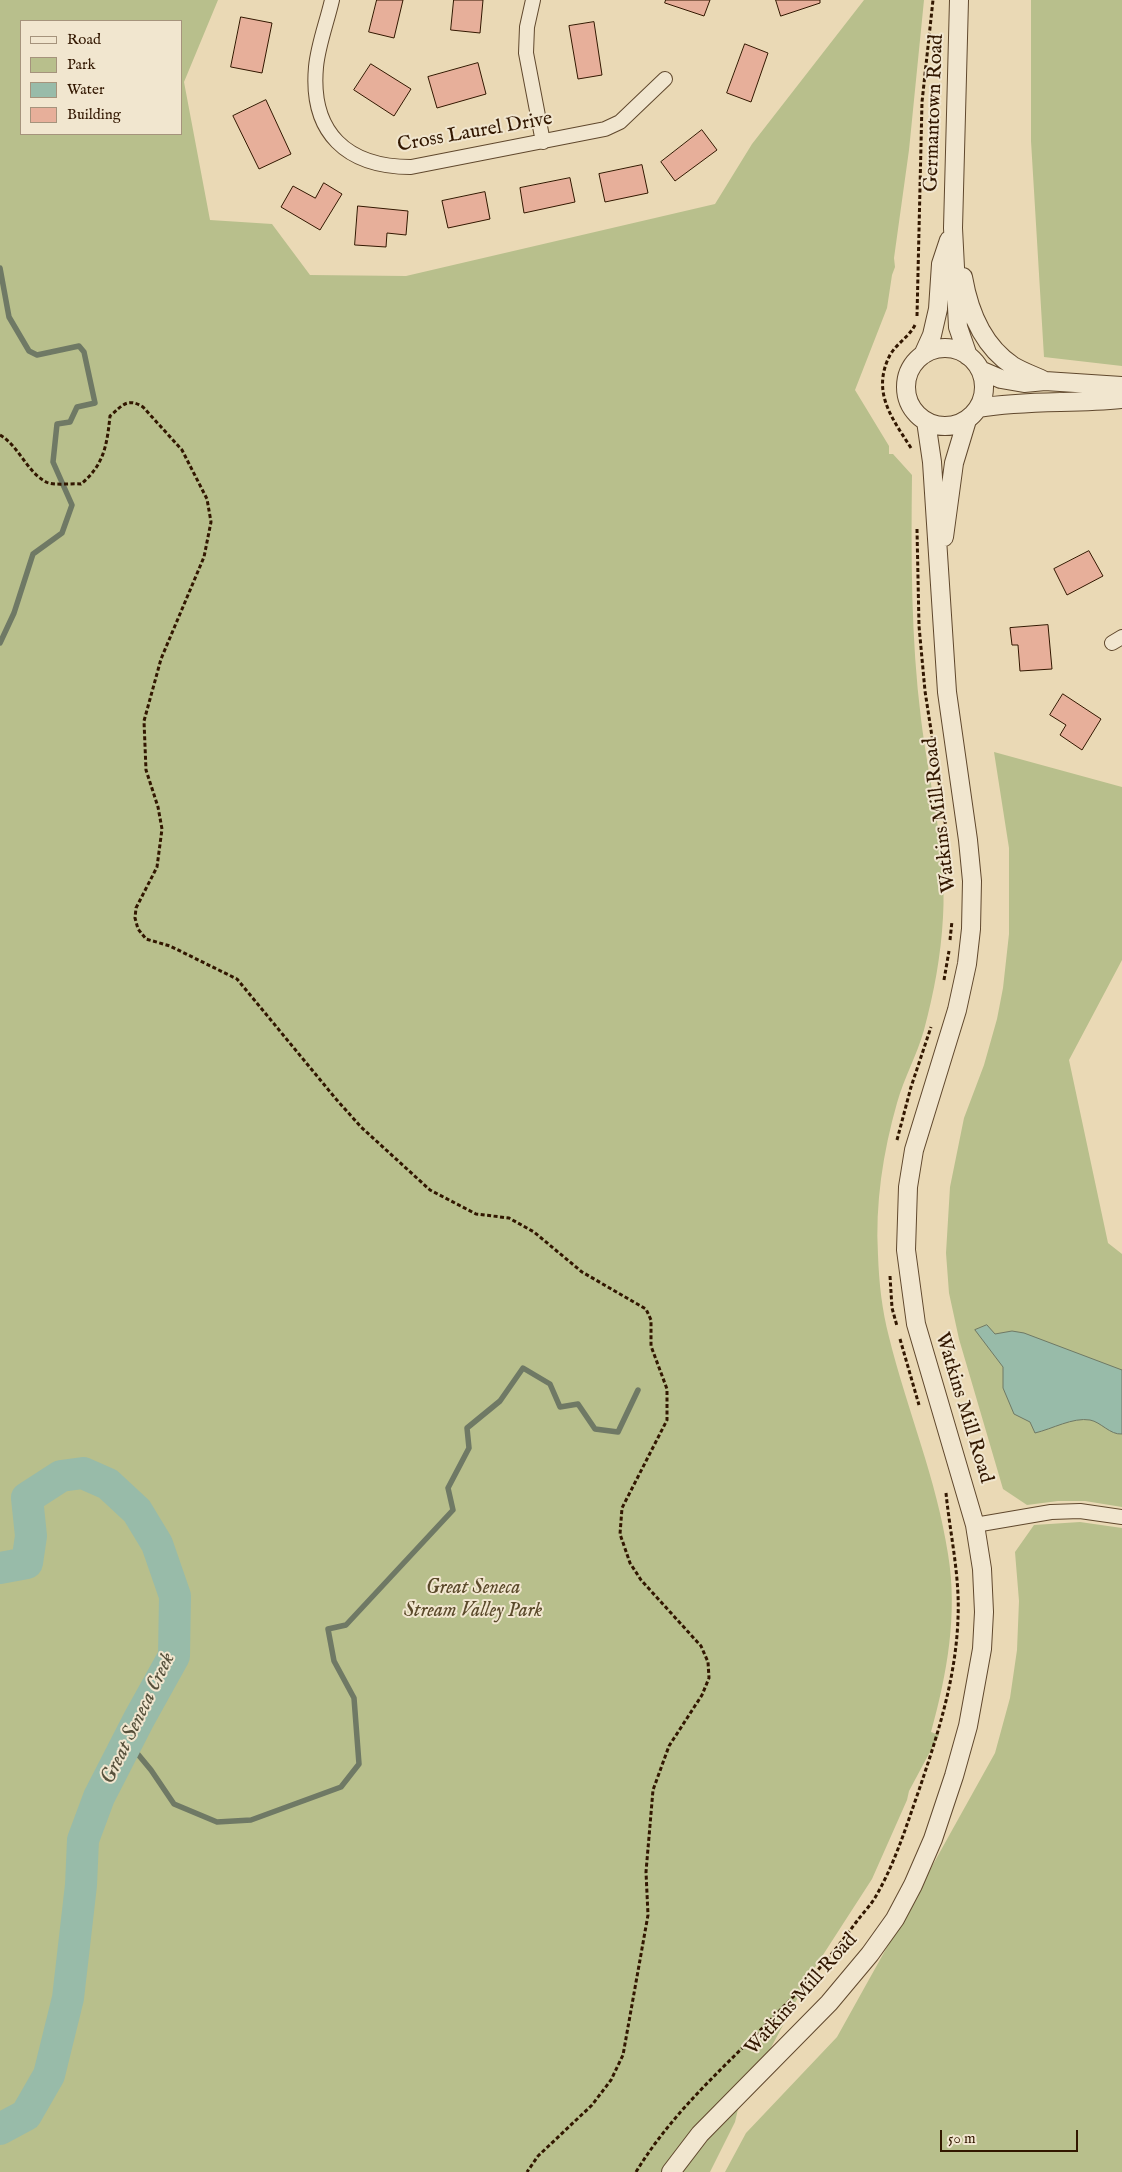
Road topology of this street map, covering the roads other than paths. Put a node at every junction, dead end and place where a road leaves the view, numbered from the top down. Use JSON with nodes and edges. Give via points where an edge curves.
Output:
{"nodes":[{"id":1,"x":332,"y":0,"type":"edge"},
{"id":2,"x":533,"y":0,"type":"edge"},
{"id":3,"x":959,"y":0,"type":"edge"},
{"id":4,"x":666,"y":79,"type":"dead end"},
{"id":5,"x":543,"y":142,"type":"junction"},
{"id":6,"x":953,"y":228,"type":"junction"},
{"id":7,"x":923,"y":355,"type":"junction"},
{"id":8,"x":968,"y":356,"type":"junction"},
{"id":9,"x":980,"y":370,"type":"junction"},
{"id":10,"x":1046,"y":381,"type":"junction"},
{"id":11,"x":1122,"y":386,"type":"edge"},
{"id":12,"x":1122,"y":399,"type":"edge"},
{"id":13,"x":973,"y":414,"type":"junction"},
{"id":14,"x":926,"y":421,"type":"junction"},
{"id":15,"x":940,"y":565,"type":"junction"},
{"id":16,"x":1122,"y":1517,"type":"edge"},
{"id":17,"x":975,"y":1525,"type":"junction"},
{"id":18,"x":671,"y":2172,"type":"edge"}],
"edges":[{"from":1,"to":5,"type":"street","name":"Cross Laurel Drive","via":[[316,66],[316,90],[320,112],[339,146],[371,163],[411,167]]},
{"from":2,"to":5,"type":"street","via":[[526,53]]},
{"from":3,"to":6,"type":"street","name":"Germantown Road"},
{"from":4,"to":5,"type":"street","name":"Cross Laurel Drive","via":[[620,122],[605,129]]},
{"from":6,"to":7,"type":"street","name":"Germantown Road","via":[[941,264],[938,309],[932,335]]},
{"from":6,"to":8,"type":"street","name":"Germantown Road","via":[[958,327]]},
{"from":6,"to":10,"type":"street","via":[[973,318],[993,349],[1014,366]]},
{"from":7,"to":8,"type":"street","via":[[947,348]]},
{"from":7,"to":14,"type":"street","via":[[914,364],[906,389],[909,402]]},
{"from":8,"to":9,"type":"street"},
{"from":9,"to":10,"type":"street","via":[[1001,379],[1024,383]]},
{"from":9,"to":13,"type":"street","via":[[984,396]]},
{"from":10,"to":11,"type":"street"},
{"from":12,"to":13,"type":"street","via":[[1010,402]]},
{"from":13,"to":14,"type":"street","via":[[946,427]]},
{"from":13,"to":15,"type":"street","name":"Watkins Mill Road","via":[[954,463]]},
{"from":14,"to":15,"type":"street","name":"Watkins Mill Road"},
{"from":15,"to":17,"type":"street","name":"Watkins Mill Road","via":[[947,692],[972,881],[971,929],[957,1010],[914,1150],[908,1187],[906,1250],[918,1332]]},
{"from":16,"to":17,"type":"street","via":[[1080,1511],[1051,1512]]},
{"from":17,"to":18,"type":"street","name":"Watkins Mill Road","via":[[982,1568],[984,1612],[976,1688],[954,1776],[933,1839],[913,1885],[870,1954],[829,2003],[700,2134]]}]}
